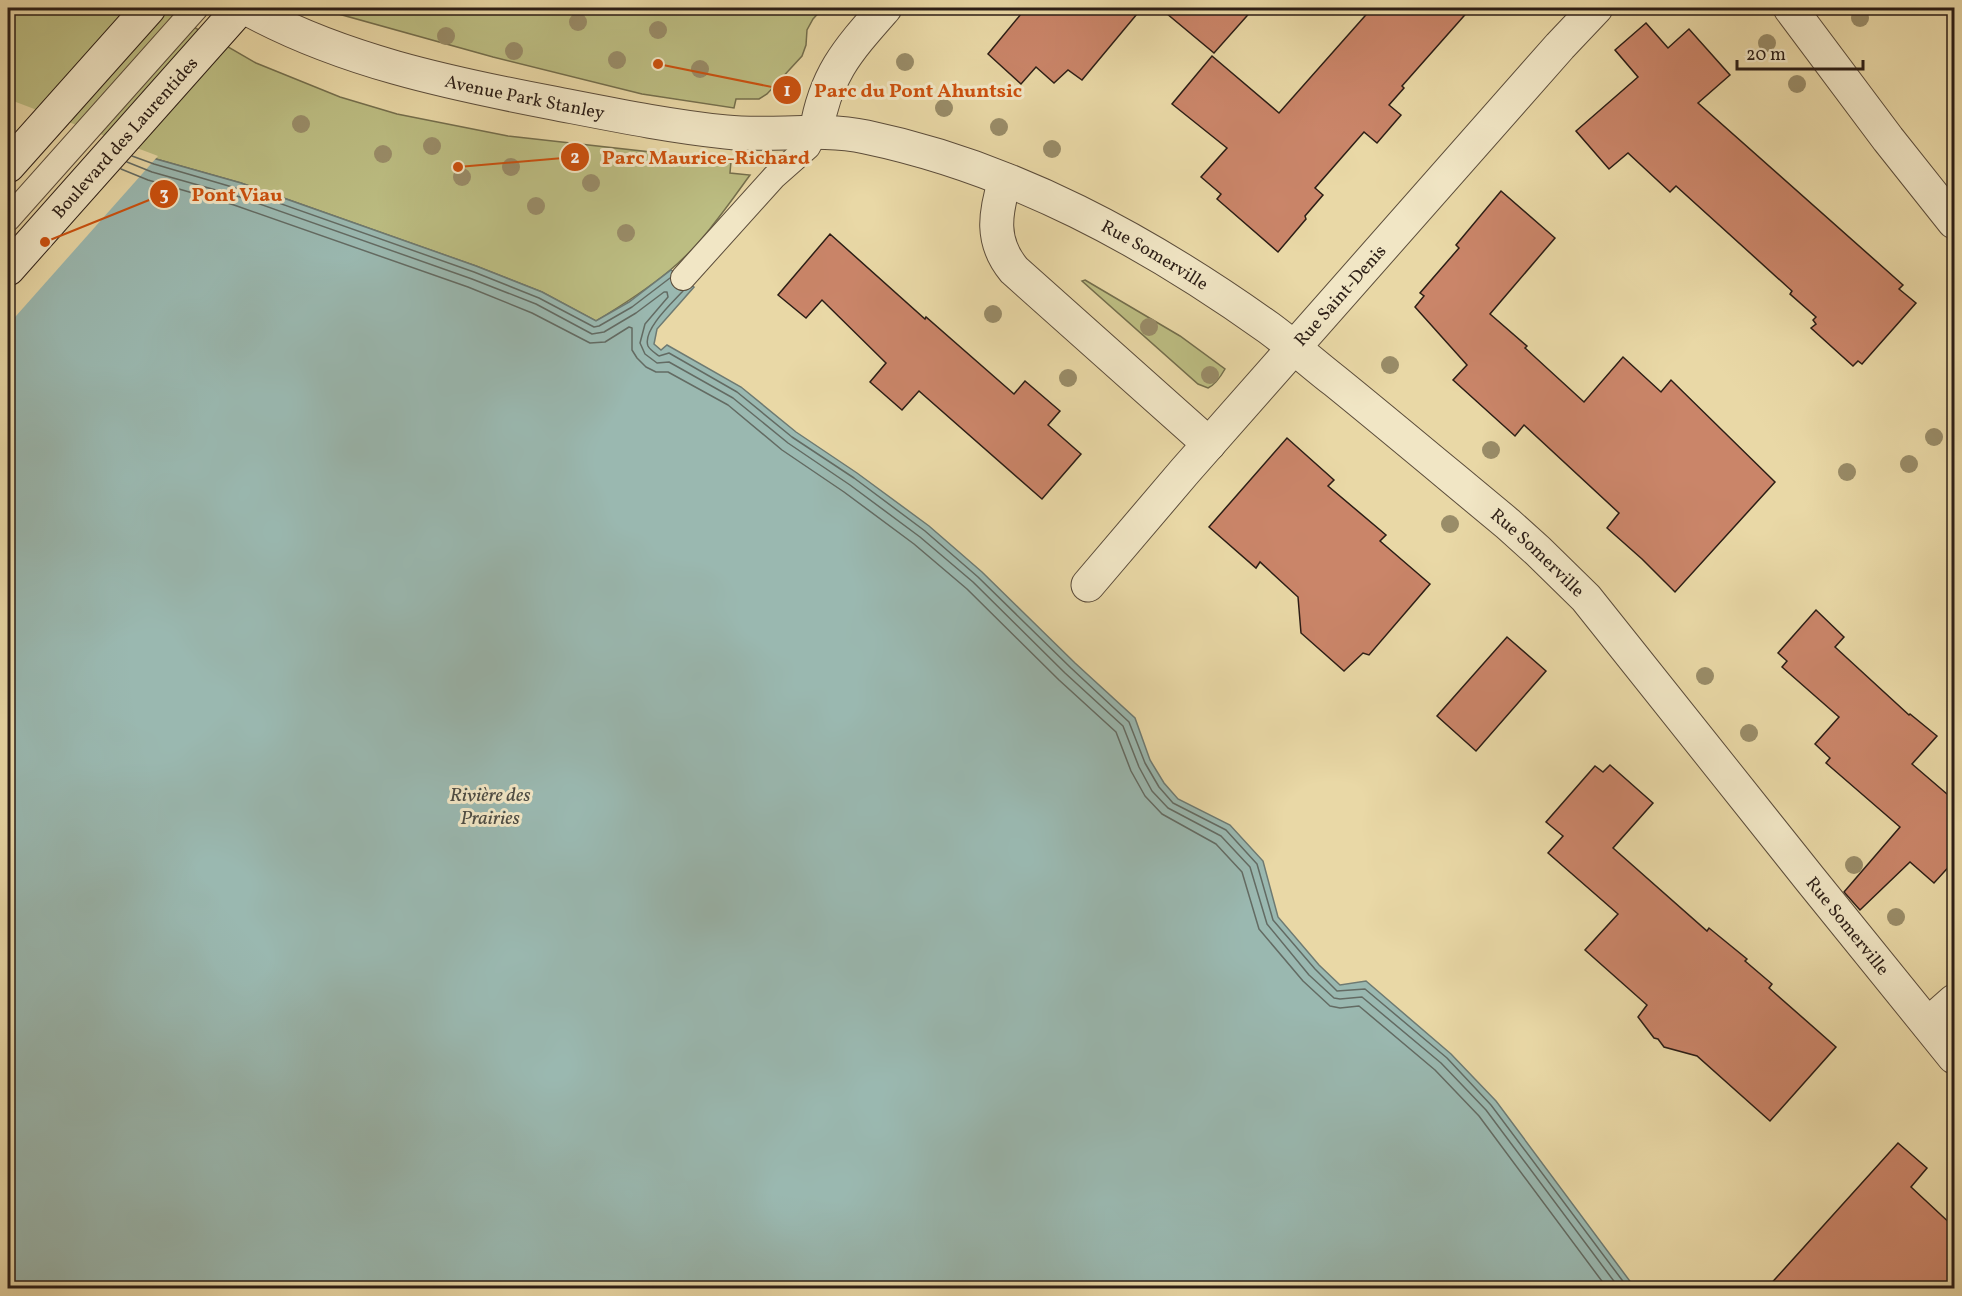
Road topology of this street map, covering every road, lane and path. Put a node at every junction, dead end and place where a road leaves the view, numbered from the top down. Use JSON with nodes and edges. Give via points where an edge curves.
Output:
{"nodes":[{"id":1,"x":148,"y":8,"type":"edge"},
{"id":2,"x":196,"y":8,"type":"edge"},
{"id":3,"x":240,"y":8,"type":"edge"},
{"id":4,"x":246,"y":8,"type":"edge"},
{"id":5,"x":885,"y":8,"type":"edge"},
{"id":6,"x":1596,"y":8,"type":"edge"},
{"id":7,"x":1790,"y":8,"type":"edge"},
{"id":8,"x":816,"y":132,"type":"junction"},
{"id":9,"x":8,"y":166,"type":"edge"},
{"id":10,"x":1005,"y":180,"type":"junction"},
{"id":11,"x":8,"y":219,"type":"edge"},
{"id":12,"x":1954,"y":222,"type":"edge"},
{"id":13,"x":8,"y":269,"type":"edge"},
{"id":14,"x":683,"y":278,"type":"dead end"},
{"id":15,"x":1294,"y":348,"type":"junction"},
{"id":16,"x":1209,"y":444,"type":"junction"},
{"id":17,"x":1088,"y":585,"type":"dead end"},
{"id":18,"x":1954,"y":1001,"type":"edge"},
{"id":19,"x":1928,"y":1024,"type":"junction"},
{"id":20,"x":1954,"y":1057,"type":"edge"}],
"edges":[{"from":1,"to":9,"type":"street"},
{"from":2,"to":11,"type":"lane","name":"Boulevard des Laurentides"},
{"from":3,"to":13,"type":"street","name":"Boulevard des Laurentides"},
{"from":4,"to":8,"type":"street","name":"Avenue Park Stanley","via":[[331,46],[438,79],[671,125],[727,132]]},
{"from":5,"to":8,"type":"street","via":[[843,57],[825,91]]},
{"from":6,"to":15,"type":"street","name":"Rue Saint-Denis"},
{"from":7,"to":12,"type":"street"},
{"from":8,"to":10,"type":"street","name":"Rue Somerville","via":[[843,133],[903,146]]},
{"from":8,"to":14,"type":"lane","via":[[807,147],[774,177]]},
{"from":10,"to":15,"type":"street","name":"Rue Somerville","via":[[1051,198],[1168,261]]},
{"from":10,"to":16,"type":"street","via":[[996,223],[1005,259]]},
{"from":15,"to":16,"type":"street","name":"Rue Saint-Denis"},
{"from":15,"to":19,"type":"street","name":"Rue Somerville","via":[[1508,524],[1586,598]]},
{"from":16,"to":17,"type":"street","name":"Rue Saint-Denis"},
{"from":18,"to":19,"type":"street"},
{"from":19,"to":20,"type":"street","name":"Rue Somerville"}]}
